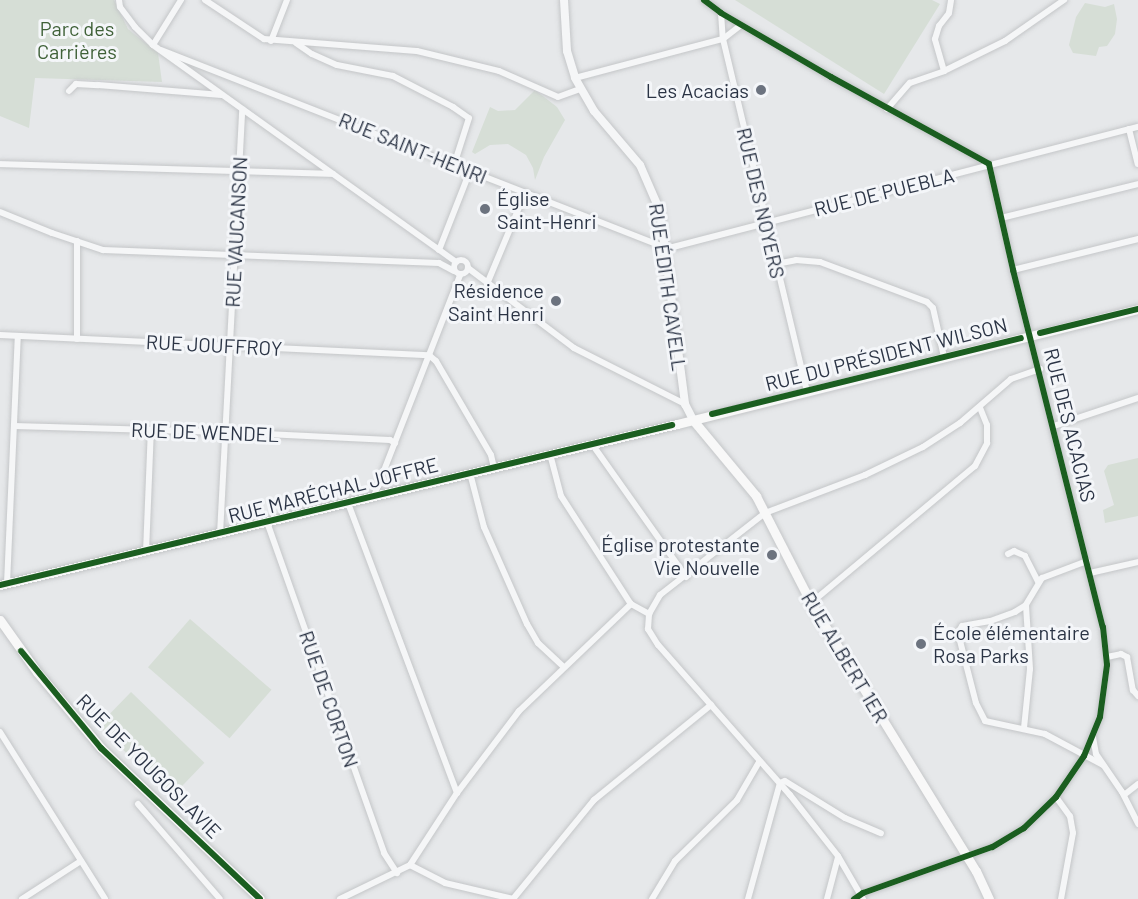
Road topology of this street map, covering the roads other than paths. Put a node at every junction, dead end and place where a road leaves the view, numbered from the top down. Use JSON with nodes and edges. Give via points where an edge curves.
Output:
{"nodes":[{"id":1,"x":119,"y":0,"type":"edge"},
{"id":2,"x":181,"y":0,"type":"edge"},
{"id":3,"x":205,"y":0,"type":"edge"},
{"id":4,"x":287,"y":0,"type":"edge"},
{"id":5,"x":564,"y":0,"type":"edge"},
{"id":6,"x":704,"y":0,"type":"edge"},
{"id":7,"x":951,"y":0,"type":"edge"},
{"id":8,"x":1064,"y":0,"type":"edge"},
{"id":9,"x":721,"y":13,"type":"junction"},
{"id":10,"x":741,"y":25,"type":"junction"},
{"id":11,"x":723,"y":39,"type":"junction"},
{"id":12,"x":272,"y":41,"type":"junction"},
{"id":13,"x":294,"y":42,"type":"junction"},
{"id":14,"x":153,"y":45,"type":"junction"},
{"id":15,"x":161,"y":50,"type":"junction"},
{"id":16,"x":944,"y":71,"type":"junction"},
{"id":17,"x":574,"y":78,"type":"junction"},
{"id":18,"x":580,"y":89,"type":"junction"},
{"id":19,"x":69,"y":91,"type":"dead end"},
{"id":20,"x":223,"y":95,"type":"junction"},
{"id":21,"x":887,"y":109,"type":"junction"},
{"id":22,"x":242,"y":110,"type":"junction"},
{"id":23,"x":1138,"y":127,"type":"edge"},
{"id":24,"x":1129,"y":129,"type":"junction"},
{"id":25,"x":0,"y":164,"type":"edge"},
{"id":26,"x":989,"y":164,"type":"junction"},
{"id":27,"x":1138,"y":164,"type":"edge"},
{"id":28,"x":454,"y":165,"type":"junction"},
{"id":29,"x":240,"y":171,"type":"junction"},
{"id":30,"x":470,"y":171,"type":"junction"},
{"id":31,"x":333,"y":174,"type":"junction"},
{"id":32,"x":1138,"y":184,"type":"edge"},
{"id":33,"x":525,"y":193,"type":"junction"},
{"id":34,"x":0,"y":212,"type":"edge"},
{"id":35,"x":1001,"y":218,"type":"junction"},
{"id":36,"x":766,"y":222,"type":"junction"},
{"id":37,"x":1138,"y":239,"type":"edge"},
{"id":38,"x":77,"y":241,"type":"junction"},
{"id":39,"x":664,"y":246,"type":"junction"},
{"id":40,"x":439,"y":250,"type":"junction"},
{"id":41,"x":235,"y":255,"type":"junction"},
{"id":42,"x":456,"y":262,"type":"junction"},
{"id":43,"x":776,"y":264,"type":"junction"},
{"id":44,"x":468,"y":268,"type":"junction"},
{"id":45,"x":1013,"y":270,"type":"junction"},
{"id":46,"x":457,"y":273,"type":"junction"},
{"id":47,"x":487,"y":285,"type":"junction"},
{"id":48,"x":1138,"y":309,"type":"edge"},
{"id":49,"x":0,"y":335,"type":"edge"},
{"id":50,"x":1030,"y":335,"type":"junction"},
{"id":51,"x":18,"y":336,"type":"junction"},
{"id":52,"x":77,"y":339,"type":"junction"},
{"id":53,"x":230,"y":346,"type":"junction"},
{"id":54,"x":429,"y":355,"type":"junction"},
{"id":55,"x":944,"y":357,"type":"junction"},
{"id":56,"x":1040,"y":369,"type":"junction"},
{"id":57,"x":807,"y":391,"type":"junction"},
{"id":58,"x":1138,"y":399,"type":"edge"},
{"id":59,"x":685,"y":404,"type":"junction"},
{"id":60,"x":980,"y":408,"type":"junction"},
{"id":61,"x":693,"y":420,"type":"junction"},
{"id":62,"x":14,"y":426,"type":"junction"},
{"id":63,"x":1054,"y":426,"type":"junction"},
{"id":64,"x":151,"y":430,"type":"junction"},
{"id":65,"x":225,"y":432,"type":"junction"},
{"id":66,"x":395,"y":443,"type":"junction"},
{"id":67,"x":592,"y":444,"type":"junction"},
{"id":68,"x":550,"y":454,"type":"junction"},
{"id":69,"x":494,"y":468,"type":"junction"},
{"id":70,"x":470,"y":473,"type":"junction"},
{"id":71,"x":374,"y":496,"type":"junction"},
{"id":72,"x":348,"y":503,"type":"junction"},
{"id":73,"x":765,"y":513,"type":"junction"},
{"id":74,"x":267,"y":522,"type":"junction"},
{"id":75,"x":220,"y":534,"type":"junction"},
{"id":76,"x":146,"y":552,"type":"junction"},
{"id":77,"x":1008,"y":554,"type":"dead end"},
{"id":78,"x":1087,"y":561,"type":"junction"},
{"id":79,"x":1138,"y":562,"type":"edge"},
{"id":80,"x":1090,"y":573,"type":"junction"},
{"id":81,"x":686,"y":577,"type":"junction"},
{"id":82,"x":1038,"y":582,"type":"junction"},
{"id":83,"x":4,"y":584,"type":"edge"},
{"id":84,"x":812,"y":603,"type":"junction"},
{"id":85,"x":631,"y":604,"type":"junction"},
{"id":86,"x":1026,"y":605,"type":"junction"},
{"id":87,"x":649,"y":614,"type":"junction"},
{"id":88,"x":0,"y":620,"type":"edge"},
{"id":89,"x":1107,"y":657,"type":"junction"},
{"id":90,"x":564,"y":667,"type":"junction"},
{"id":91,"x":1138,"y":696,"type":"edge"},
{"id":92,"x":711,"y":705,"type":"junction"},
{"id":93,"x":1024,"y":728,"type":"junction"},
{"id":94,"x":0,"y":732,"type":"edge"},
{"id":95,"x":1093,"y":736,"type":"junction"},
{"id":96,"x":1084,"y":756,"type":"junction"},
{"id":97,"x":759,"y":762,"type":"junction"},
{"id":98,"x":1103,"y":765,"type":"junction"},
{"id":99,"x":780,"y":783,"type":"junction"},
{"id":100,"x":1138,"y":784,"type":"edge"},
{"id":101,"x":457,"y":794,"type":"junction"},
{"id":102,"x":1124,"y":795,"type":"junction"},
{"id":103,"x":1056,"y":797,"type":"junction"},
{"id":104,"x":138,"y":804,"type":"dead end"},
{"id":105,"x":1138,"y":824,"type":"edge"},
{"id":106,"x":881,"y":833,"type":"dead end"},
{"id":107,"x":838,"y":856,"type":"junction"},
{"id":108,"x":967,"y":857,"type":"junction"},
{"id":109,"x":81,"y":861,"type":"junction"},
{"id":110,"x":410,"y":865,"type":"junction"},
{"id":111,"x":397,"y":873,"type":"junction"},
{"id":112,"x":861,"y":897,"type":"edge"},
{"id":113,"x":22,"y":899,"type":"edge"},
{"id":114,"x":105,"y":899,"type":"edge"},
{"id":115,"x":220,"y":899,"type":"edge"},
{"id":116,"x":260,"y":899,"type":"edge"},
{"id":117,"x":340,"y":899,"type":"edge"},
{"id":118,"x":513,"y":899,"type":"edge"},
{"id":119,"x":651,"y":899,"type":"edge"},
{"id":120,"x":748,"y":899,"type":"edge"},
{"id":121,"x":827,"y":899,"type":"edge"},
{"id":122,"x":854,"y":899,"type":"edge"},
{"id":123,"x":989,"y":899,"type":"edge"},
{"id":124,"x":1061,"y":899,"type":"edge"}],
"edges":[{"from":1,"to":14,"type":"street","via":[[135,27]]},
{"from":2,"to":14,"type":"street"},
{"from":3,"to":12,"type":"street"},
{"from":4,"to":12,"type":"street"},
{"from":5,"to":17,"type":"street","name":"RUE ÉDITH CAVELL","via":[[567,51]]},
{"from":6,"to":9,"type":"street"},
{"from":7,"to":16,"type":"street","via":[[949,13],[935,39]]},
{"from":8,"to":16,"type":"street","via":[[1005,41]]},
{"from":9,"to":10,"type":"street"},
{"from":9,"to":11,"type":"street","name":"RUE DES NOYERS"},
{"from":10,"to":11,"type":"street"},
{"from":10,"to":21,"type":"street"},
{"from":11,"to":17,"type":"street"},
{"from":11,"to":36,"type":"street","name":"RUE DES NOYERS"},
{"from":12,"to":13,"type":"street"},
{"from":13,"to":18,"type":"street","via":[[417,51],[499,70],[558,97]]},
{"from":13,"to":28,"type":"street","via":[[337,65],[393,76],[469,118]]},
{"from":14,"to":15,"type":"street"},
{"from":15,"to":20,"type":"street"},
{"from":15,"to":28,"type":"street","name":"RUE SAINT-HENRI"},
{"from":16,"to":21,"type":"street","via":[[904,87]]},
{"from":17,"to":18,"type":"street","name":"RUE ÉDITH CAVELL"},
{"from":18,"to":39,"type":"street","name":"RUE ÉDITH CAVELL","via":[[650,183],[660,211]]},
{"from":19,"to":20,"type":"street","via":[[76,84]]},
{"from":20,"to":22,"type":"street"},
{"from":21,"to":26,"type":"street"},
{"from":22,"to":29,"type":"street","name":"RUE VAUCANSON"},
{"from":22,"to":31,"type":"street"},
{"from":23,"to":24,"type":"street","name":"RUE DE PUEBLA"},
{"from":24,"to":26,"type":"street","name":"RUE DE PUEBLA"},
{"from":24,"to":27,"type":"street"},
{"from":25,"to":29,"type":"street"},
{"from":26,"to":35,"type":"street","name":"RUE DES ACACIAS"},
{"from":26,"to":36,"type":"street","name":"RUE DE PUEBLA"},
{"from":28,"to":30,"type":"street","name":"RUE SAINT-HENRI"},
{"from":29,"to":31,"type":"street"},
{"from":29,"to":41,"type":"street","name":"RUE VAUCANSON"},
{"from":30,"to":33,"type":"street","name":"RUE SAINT-HENRI"},
{"from":30,"to":40,"type":"street"},
{"from":31,"to":40,"type":"street"},
{"from":32,"to":35,"type":"street"},
{"from":33,"to":39,"type":"street","name":"RUE SAINT-HENRI"},
{"from":33,"to":47,"type":"street"},
{"from":34,"to":38,"type":"street"},
{"from":35,"to":45,"type":"street","name":"RUE DES ACACIAS"},
{"from":36,"to":39,"type":"street","name":"RUE DE PUEBLA","via":[[673,247]]},
{"from":36,"to":43,"type":"street","name":"RUE DES NOYERS"},
{"from":37,"to":45,"type":"street"},
{"from":38,"to":41,"type":"street","via":[[103,250]]},
{"from":38,"to":52,"type":"street"},
{"from":39,"to":59,"type":"street","name":"RUE ÉDITH CAVELL"},
{"from":40,"to":42,"type":"street"},
{"from":41,"to":46,"type":"street","via":[[439,263]]},
{"from":41,"to":53,"type":"street","name":"RUE VAUCANSON"},
{"from":42,"to":44,"type":"street","via":[[464,261]]},
{"from":42,"to":46,"type":"street"},
{"from":43,"to":55,"type":"street","via":[[796,260],[820,262],[927,302],[933,308]]},
{"from":43,"to":57,"type":"street","name":"RUE DES NOYERS"},
{"from":44,"to":46,"type":"street"},
{"from":44,"to":47,"type":"street"},
{"from":45,"to":50,"type":"street","name":"RUE DES ACACIAS"},
{"from":46,"to":54,"type":"street"},
{"from":47,"to":59,"type":"street","via":[[585,354]]},
{"from":48,"to":50,"type":"main road","name":"RUE DU PRÉSIDENT WILSON"},
{"from":49,"to":51,"type":"street","name":"RUE JOUFFROY"},
{"from":50,"to":55,"type":"main road","name":"RUE DU PRÉSIDENT WILSON"},
{"from":50,"to":56,"type":"street","name":"RUE DES ACACIAS"},
{"from":51,"to":52,"type":"street","name":"RUE JOUFFROY"},
{"from":51,"to":62,"type":"street"},
{"from":52,"to":53,"type":"street","name":"RUE JOUFFROY"},
{"from":53,"to":54,"type":"street","name":"RUE JOUFFROY"},
{"from":53,"to":65,"type":"street","name":"RUE VAUCANSON"},
{"from":54,"to":66,"type":"street"},
{"from":54,"to":69,"type":"street","via":[[458,399]]},
{"from":55,"to":57,"type":"main road","name":"RUE DU PRÉSIDENT WILSON"},
{"from":56,"to":60,"type":"street","via":[[1011,379]]},
{"from":56,"to":63,"type":"street","name":"RUE DES ACACIAS"},
{"from":57,"to":61,"type":"main road","name":"RUE DU PRÉSIDENT WILSON"},
{"from":58,"to":63,"type":"street"},
{"from":59,"to":61,"type":"street","name":"RUE ÉDITH CAVELL"},
{"from":60,"to":73,"type":"street","via":[[910,454]]},
{"from":60,"to":84,"type":"street","via":[[987,425],[987,443],[975,466]]},
{"from":61,"to":67,"type":"main road","name":"RUE MARÉCHAL JOFFRE"},
{"from":61,"to":73,"type":"main road","name":"RUE ALBERT 1ER","via":[[752,490]]},
{"from":62,"to":64,"type":"street","name":"RUE DE WENDEL"},
{"from":62,"to":83,"type":"street"},
{"from":63,"to":78,"type":"street","name":"RUE DES ACACIAS"},
{"from":64,"to":65,"type":"street","name":"RUE DE WENDEL"},
{"from":64,"to":76,"type":"street"},
{"from":65,"to":66,"type":"street","name":"RUE DE WENDEL"},
{"from":65,"to":75,"type":"street","name":"RUE VAUCANSON"},
{"from":66,"to":71,"type":"street"},
{"from":67,"to":68,"type":"main road","name":"RUE MARÉCHAL JOFFRE"},
{"from":67,"to":81,"type":"street"},
{"from":68,"to":69,"type":"main road","name":"RUE MARÉCHAL JOFFRE"},
{"from":68,"to":85,"type":"street","via":[[561,496]]},
{"from":69,"to":70,"type":"main road","name":"RUE MARÉCHAL JOFFRE"},
{"from":70,"to":71,"type":"main road","name":"RUE MARÉCHAL JOFFRE"},
{"from":70,"to":90,"type":"street","via":[[484,527],[527,624],[538,643]]},
{"from":71,"to":72,"type":"main road","name":"RUE MARÉCHAL JOFFRE"},
{"from":72,"to":74,"type":"main road","name":"RUE MARÉCHAL JOFFRE"},
{"from":72,"to":101,"type":"street"},
{"from":73,"to":81,"type":"street"},
{"from":73,"to":84,"type":"main road","name":"RUE ALBERT 1ER"},
{"from":74,"to":75,"type":"main road","name":"RUE MARÉCHAL JOFFRE"},
{"from":74,"to":111,"type":"street","name":"RUE DE CORTON","via":[[384,853]]},
{"from":75,"to":76,"type":"main road","name":"RUE MARÉCHAL JOFFRE"},
{"from":76,"to":83,"type":"main road","name":"RUE MARÉCHAL JOFFRE"},
{"from":77,"to":82,"type":"street","via":[[1014,551],[1025,556]]},
{"from":78,"to":80,"type":"street","name":"RUE DES ACACIAS"},
{"from":78,"to":82,"type":"street"},
{"from":79,"to":80,"type":"street"},
{"from":80,"to":89,"type":"street","name":"RUE DES ACACIAS"},
{"from":81,"to":87,"type":"street","via":[[660,595]]},
{"from":82,"to":86,"type":"street"},
{"from":84,"to":108,"type":"main road","name":"RUE ALBERT 1ER"},
{"from":85,"to":87,"type":"street"},
{"from":85,"to":90,"type":"street"},
{"from":86,"to":93,"type":"street","via":[[1030,669]]},
{"from":86,"to":93,"type":"street","via":[[1001,618],[962,626],[958,633],[976,703],[985,721]]},
{"from":87,"to":92,"type":"street","via":[[651,635]]},
{"from":88,"to":116,"type":"main road","name":"RUE DE YOUGOSLAVIE","via":[[37,672],[101,747]]},
{"from":89,"to":91,"type":"street","via":[[1127,657],[1133,690]]},
{"from":89,"to":95,"type":"street","name":"RUE DES ACACIAS","via":[[1104,696]]},
{"from":90,"to":101,"type":"street","via":[[519,711]]},
{"from":92,"to":97,"type":"street"},
{"from":92,"to":118,"type":"street","via":[[594,800]]},
{"from":93,"to":96,"type":"street","via":[[1045,734]]},
{"from":94,"to":109,"type":"street"},
{"from":95,"to":96,"type":"street","name":"RUE DES ACACIAS"},
{"from":95,"to":98,"type":"street","via":[[1096,754]]},
{"from":96,"to":98,"type":"street"},
{"from":96,"to":103,"type":"street","name":"RUE DES ACACIAS"},
{"from":97,"to":99,"type":"street"},
{"from":97,"to":119,"type":"street","via":[[737,800],[675,861]]},
{"from":98,"to":102,"type":"street"},
{"from":99,"to":106,"type":"street","via":[[785,781],[845,818]]},
{"from":99,"to":107,"type":"street"},
{"from":99,"to":120,"type":"street"},
{"from":100,"to":102,"type":"street"},
{"from":101,"to":110,"type":"street"},
{"from":102,"to":105,"type":"street"},
{"from":103,"to":108,"type":"street","name":"RUE DES ACACIAS","via":[[1012,836]]},
{"from":103,"to":124,"type":"street","via":[[1070,816],[1073,833]]},
{"from":104,"to":115,"type":"street"},
{"from":107,"to":112,"type":"street"},
{"from":107,"to":121,"type":"street"},
{"from":108,"to":112,"type":"street","name":"RUE DES ACACIAS"},
{"from":108,"to":123,"type":"main road","name":"RUE ALBERT 1ER"},
{"from":109,"to":113,"type":"street"},
{"from":109,"to":114,"type":"street"},
{"from":110,"to":111,"type":"street"},
{"from":110,"to":118,"type":"street","via":[[445,883]]},
{"from":111,"to":117,"type":"street"},
{"from":112,"to":122,"type":"street"}]}
